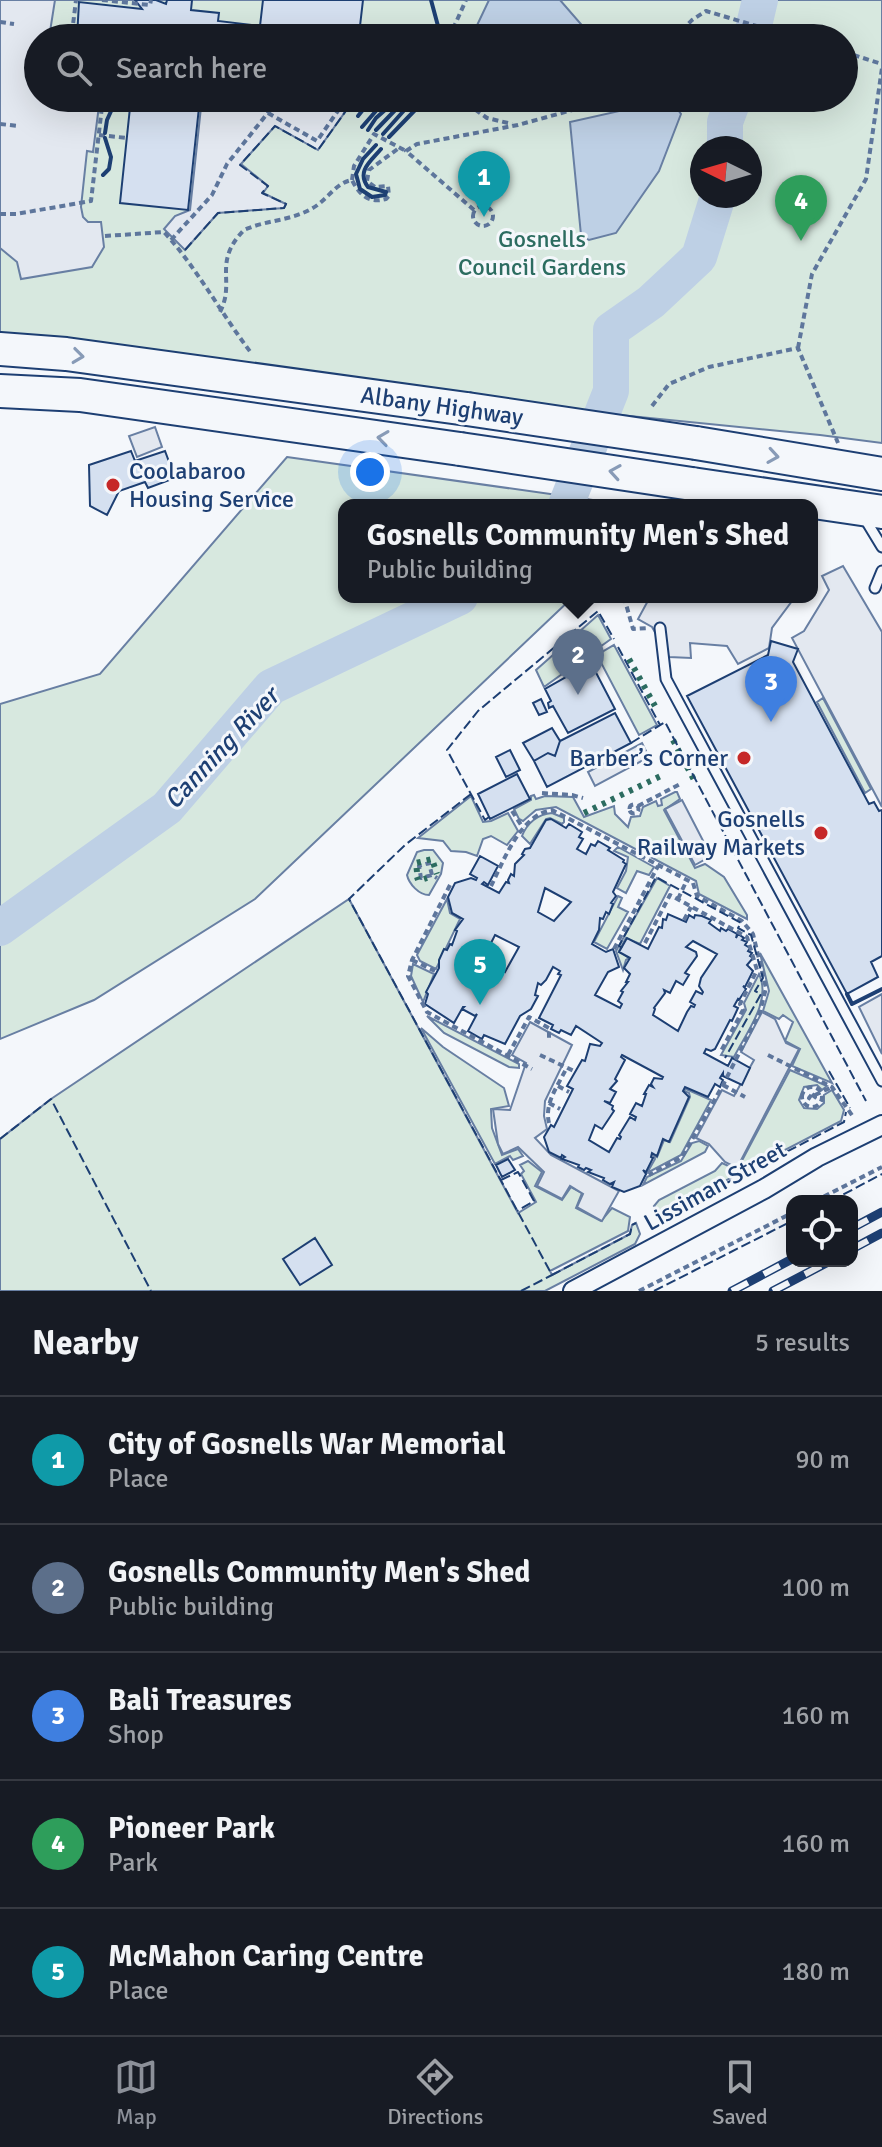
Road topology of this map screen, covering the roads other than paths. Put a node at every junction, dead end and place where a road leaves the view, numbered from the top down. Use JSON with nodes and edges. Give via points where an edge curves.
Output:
{"nodes":[{"id":1,"x":0,"y":349,"type":"edge"},
{"id":2,"x":0,"y":376,"type":"edge"},
{"id":3,"x":0,"y":391,"type":"edge"},
{"id":4,"x":159,"y":406,"type":"junction"},
{"id":5,"x":882,"y":474,"type":"edge"},
{"id":6,"x":795,"y":499,"type":"edge"},
{"id":7,"x":818,"y":502,"type":"edge"},
{"id":8,"x":870,"y":510,"type":"edge"},
{"id":9,"x":882,"y":547,"type":"edge"},
{"id":10,"x":882,"y":571,"type":"edge"},
{"id":11,"x":875,"y":588,"type":"dead end"},
{"id":12,"x":660,"y":628,"type":"road end"},
{"id":13,"x":882,"y":1081,"type":"edge"},
{"id":14,"x":882,"y":1125,"type":"edge"},
{"id":15,"x":573,"y":1291,"type":"edge"}],
"edges":[{"from":1,"to":5,"type":"highway","name":"Albany Highway","one_way":true,"bridge":true,"via":[[467,409]]},
{"from":2,"to":4,"type":"highway","via":[[112,389]]},
{"from":3,"to":4,"type":"highway","name":"Albany Highway"},
{"from":6,"to":4,"type":"highway","name":"Albany Highway","one_way":true,"bridge":true},
{"from":8,"to":7,"type":"highway","name":"Albany Highway","one_way":true,"bridge":true},
{"from":8,"to":9,"type":"lane"},
{"from":10,"to":11,"type":"lane"},
{"from":12,"to":13,"type":"lane","via":[[666,679]]},
{"from":14,"to":15,"type":"street","name":"Lissiman Street"}]}
